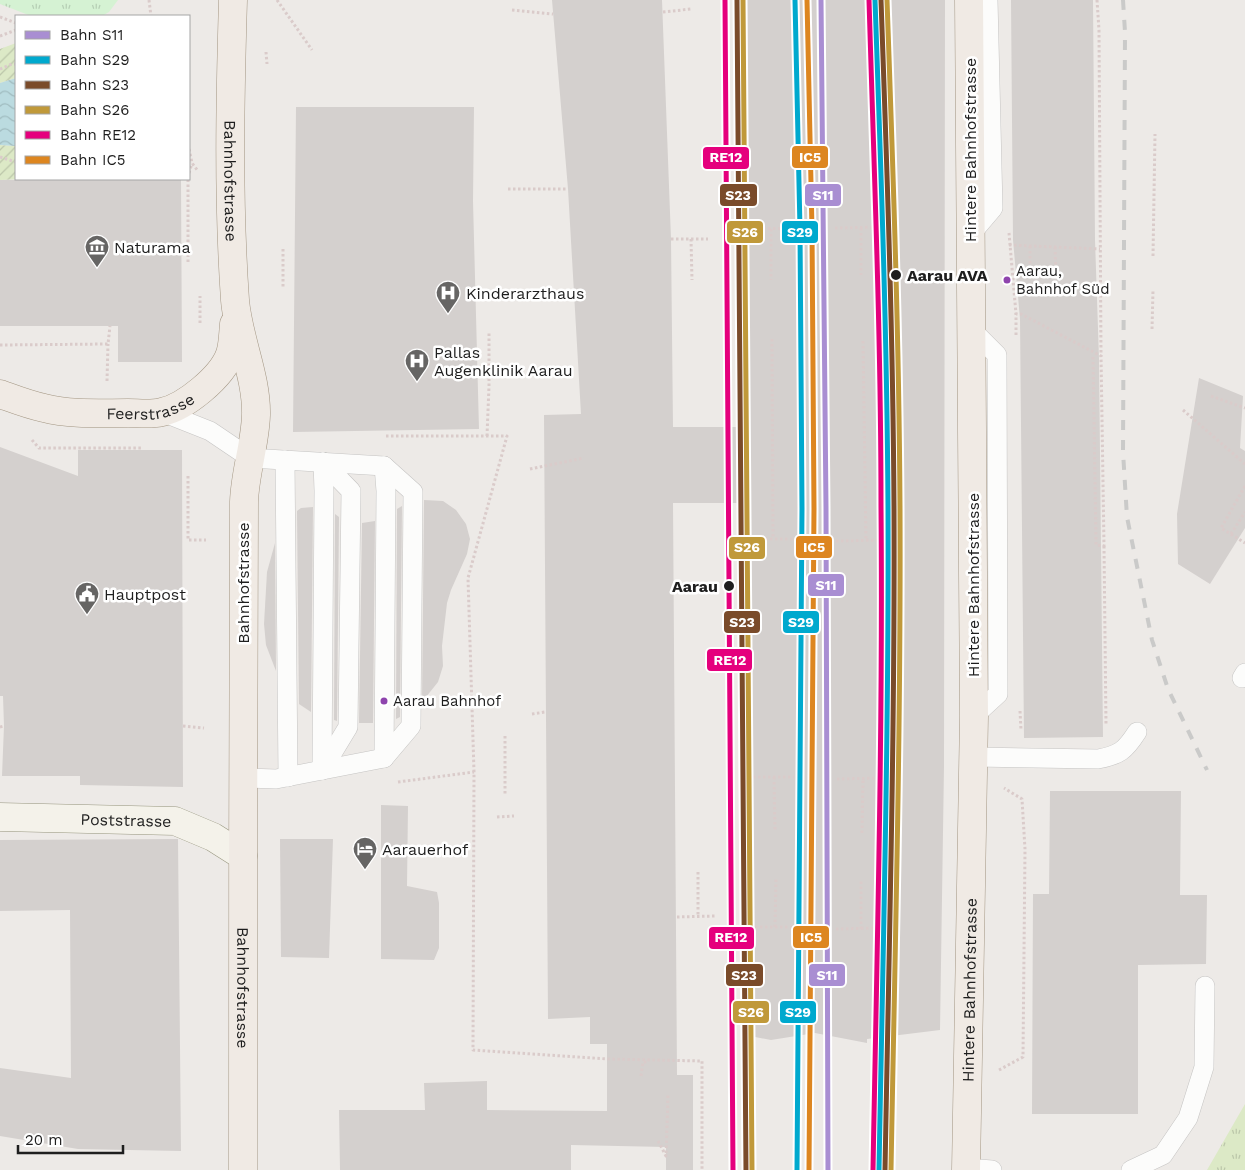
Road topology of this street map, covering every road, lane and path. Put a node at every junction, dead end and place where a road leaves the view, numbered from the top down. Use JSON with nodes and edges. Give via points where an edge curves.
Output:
{"nodes":[{"id":1,"x":149,"y":0,"type":"edge"},
{"id":2,"x":233,"y":0,"type":"edge"},
{"id":3,"x":277,"y":0,"type":"edge"},
{"id":4,"x":969,"y":0,"type":"edge"},
{"id":5,"x":988,"y":0,"type":"edge"},
{"id":6,"x":1097,"y":0,"type":"edge"},
{"id":7,"x":691,"y":9,"type":"dead end"},
{"id":8,"x":512,"y":10,"type":"dead end"},
{"id":9,"x":662,"y":12,"type":"dead end"},
{"id":10,"x":553,"y":14,"type":"dead end"},
{"id":11,"x":151,"y":15,"type":"edge"},
{"id":12,"x":0,"y":17,"type":"edge"},
{"id":13,"x":15,"y":23,"type":"edge"},
{"id":14,"x":15,"y":30,"type":"edge"},
{"id":15,"x":0,"y":36,"type":"edge"},
{"id":16,"x":312,"y":50,"type":"dead end"},
{"id":17,"x":15,"y":64,"type":"edge"},
{"id":18,"x":0,"y":69,"type":"edge"},
{"id":19,"x":1155,"y":134,"type":"dead end"},
{"id":20,"x":0,"y":157,"type":"edge"},
{"id":21,"x":15,"y":162,"type":"edge"},
{"id":22,"x":192,"y":163,"type":"dead end"},
{"id":23,"x":190,"y":170,"type":"edge"},
{"id":24,"x":188,"y":180,"type":"edge"},
{"id":25,"x":568,"y":189,"type":"dead end"},
{"id":26,"x":508,"y":190,"type":"dead end"},
{"id":27,"x":882,"y":227,"type":"dead end"},
{"id":28,"x":748,"y":228,"type":"dead end"},
{"id":29,"x":835,"y":228,"type":"dead end"},
{"id":30,"x":860,"y":228,"type":"junction"},
{"id":31,"x":771,"y":229,"type":"junction"},
{"id":32,"x":797,"y":229,"type":"dead end"},
{"id":33,"x":970,"y":234,"type":"junction"},
{"id":34,"x":671,"y":239,"type":"dead end"},
{"id":35,"x":692,"y":239,"type":"junction"},
{"id":36,"x":708,"y":239,"type":"dead end"},
{"id":37,"x":1009,"y":245,"type":"dead end"},
{"id":38,"x":1030,"y":246,"type":"junction"},
{"id":39,"x":1055,"y":247,"type":"junction"},
{"id":40,"x":283,"y":249,"type":"dead end"},
{"id":41,"x":1100,"y":249,"type":"junction"},
{"id":42,"x":1154,"y":256,"type":"dead end"},
{"id":43,"x":188,"y":262,"type":"dead end"},
{"id":44,"x":861,"y":274,"type":"dead end"},
{"id":45,"x":1030,"y":277,"type":"dead end"},
{"id":46,"x":1056,"y":277,"type":"dead end"},
{"id":47,"x":692,"y":280,"type":"dead end"},
{"id":48,"x":771,"y":280,"type":"dead end"},
{"id":49,"x":283,"y":288,"type":"dead end"},
{"id":50,"x":1153,"y":290,"type":"dead end"},
{"id":51,"x":236,"y":302,"type":"junction"},
{"id":52,"x":110,"y":326,"type":"dead end"},
{"id":53,"x":1152,"y":329,"type":"dead end"},
{"id":54,"x":489,"y":332,"type":"dead end"},
{"id":55,"x":772,"y":339,"type":"dead end"},
{"id":56,"x":863,"y":341,"type":"dead end"},
{"id":57,"x":1016,"y":343,"type":"dead end"},
{"id":58,"x":108,"y":344,"type":"junction"},
{"id":59,"x":0,"y":345,"type":"edge"},
{"id":60,"x":1093,"y":355,"type":"dead end"},
{"id":61,"x":1101,"y":356,"type":"junction"},
{"id":62,"x":107,"y":387,"type":"dead end"},
{"id":63,"x":0,"y":394,"type":"edge"},
{"id":64,"x":1211,"y":396,"type":"dead end"},
{"id":65,"x":1245,"y":408,"type":"edge"},
{"id":66,"x":1183,"y":410,"type":"dead end"},
{"id":67,"x":162,"y":412,"type":"junction"},
{"id":68,"x":383,"y":436,"type":"dead end"},
{"id":69,"x":487,"y":436,"type":"junction"},
{"id":70,"x":39,"y":448,"type":"dead end"},
{"id":71,"x":143,"y":448,"type":"dead end"},
{"id":72,"x":250,"y":458,"type":"junction"},
{"id":73,"x":584,"y":458,"type":"dead end"},
{"id":74,"x":285,"y":460,"type":"junction"},
{"id":75,"x":323,"y":462,"type":"junction"},
{"id":76,"x":1245,"y":464,"type":"edge"},
{"id":77,"x":384,"y":466,"type":"junction"},
{"id":78,"x":530,"y":469,"type":"dead end"},
{"id":79,"x":188,"y":476,"type":"dead end"},
{"id":80,"x":1245,"y":486,"type":"edge"},
{"id":81,"x":1245,"y":512,"type":"edge"},
{"id":82,"x":1231,"y":534,"type":"junction"},
{"id":83,"x":750,"y":539,"type":"dead end"},
{"id":84,"x":773,"y":539,"type":"junction"},
{"id":85,"x":798,"y":539,"type":"dead end"},
{"id":86,"x":206,"y":540,"type":"dead end"},
{"id":87,"x":866,"y":540,"type":"junction"},
{"id":88,"x":884,"y":540,"type":"dead end"},
{"id":89,"x":836,"y":541,"type":"dead end"},
{"id":90,"x":1245,"y":543,"type":"edge"},
{"id":91,"x":1104,"y":546,"type":"junction"},
{"id":92,"x":1020,"y":702,"type":"dead end"},
{"id":93,"x":545,"y":712,"type":"dead end"},
{"id":94,"x":532,"y":714,"type":"dead end"},
{"id":95,"x":182,"y":726,"type":"dead end"},
{"id":96,"x":204,"y":728,"type":"dead end"},
{"id":97,"x":1106,"y":730,"type":"dead end"},
{"id":98,"x":1136,"y":732,"type":"dead end"},
{"id":99,"x":505,"y":736,"type":"dead end"},
{"id":100,"x":987,"y":757,"type":"junction"},
{"id":101,"x":384,"y":758,"type":"junction"},
{"id":102,"x":322,"y":770,"type":"junction"},
{"id":103,"x":288,"y":777,"type":"junction"},
{"id":104,"x":753,"y":777,"type":"dead end"},
{"id":105,"x":774,"y":777,"type":"junction"},
{"id":106,"x":794,"y":777,"type":"dead end"},
{"id":107,"x":243,"y":778,"type":"junction"},
{"id":108,"x":837,"y":778,"type":"dead end"},
{"id":109,"x":862,"y":778,"type":"junction"},
{"id":110,"x":881,"y":778,"type":"dead end"},
{"id":111,"x":505,"y":794,"type":"dead end"},
{"id":112,"x":514,"y":816,"type":"dead end"},
{"id":113,"x":0,"y":817,"type":"edge"},
{"id":114,"x":497,"y":817,"type":"dead end"},
{"id":115,"x":775,"y":832,"type":"dead end"},
{"id":116,"x":862,"y":834,"type":"dead end"},
{"id":117,"x":243,"y":856,"type":"junction"},
{"id":118,"x":698,"y":872,"type":"dead end"},
{"id":119,"x":776,"y":878,"type":"dead end"},
{"id":120,"x":861,"y":879,"type":"dead end"},
{"id":121,"x":715,"y":916,"type":"dead end"},
{"id":122,"x":677,"y":917,"type":"dead end"},
{"id":123,"x":698,"y":917,"type":"junction"},
{"id":124,"x":755,"y":927,"type":"dead end"},
{"id":125,"x":775,"y":927,"type":"junction"},
{"id":126,"x":795,"y":927,"type":"dead end"},
{"id":127,"x":879,"y":928,"type":"dead end"},
{"id":128,"x":836,"y":929,"type":"dead end"},
{"id":129,"x":861,"y":929,"type":"junction"},
{"id":130,"x":1204,"y":986,"type":"dead end"},
{"id":131,"x":608,"y":1059,"type":"junction"},
{"id":132,"x":680,"y":1061,"type":"junction"},
{"id":133,"x":643,"y":1062,"type":"junction"},
{"id":134,"x":997,"y":1072,"type":"dead end"},
{"id":135,"x":641,"y":1076,"type":"dead end"},
{"id":136,"x":668,"y":1095,"type":"dead end"},
{"id":137,"x":658,"y":1141,"type":"dead end"},
{"id":138,"x":975,"y":1169,"type":"edge"},
{"id":139,"x":243,"y":1170,"type":"edge"},
{"id":140,"x":702,"y":1170,"type":"edge"},
{"id":141,"x":1131,"y":1170,"type":"edge"}],
"edges":[{"from":1,"to":11,"type":"path"},
{"from":2,"to":51,"type":"main road","name":"Bahnhofstrasse","via":[[230,139]]},
{"from":3,"to":16,"type":"path"},
{"from":4,"to":33,"type":"main road","name":"Hintere Bahnhofstrasse"},
{"from":5,"to":33,"type":"lane","via":[[994,208]]},
{"from":6,"to":41,"type":"path"},
{"from":7,"to":9,"type":"path"},
{"from":8,"to":10,"type":"path"},
{"from":12,"to":13,"type":"path"},
{"from":14,"to":15,"type":"path"},
{"from":17,"to":18,"type":"path"},
{"from":19,"to":42,"type":"path"},
{"from":20,"to":21,"type":"path"},
{"from":22,"to":23,"type":"path"},
{"from":24,"to":43,"type":"path"},
{"from":25,"to":26,"type":"path"},
{"from":27,"to":30,"type":"path"},
{"from":28,"to":31,"type":"path"},
{"from":29,"to":30,"type":"path"},
{"from":30,"to":44,"type":"path"},
{"from":31,"to":32,"type":"path"},
{"from":31,"to":48,"type":"path"},
{"from":33,"to":100,"type":"main road","name":"Hintere Bahnhofstrasse","via":[[974,716]]},
{"from":34,"to":35,"type":"path"},
{"from":35,"to":36,"type":"path"},
{"from":35,"to":47,"type":"path"},
{"from":37,"to":38,"type":"path"},
{"from":38,"to":39,"type":"path"},
{"from":38,"to":45,"type":"path"},
{"from":39,"to":41,"type":"path"},
{"from":39,"to":46,"type":"path"},
{"from":40,"to":49,"type":"path"},
{"from":41,"to":61,"type":"path"},
{"from":50,"to":53,"type":"path"},
{"from":51,"to":67,"type":"main road","name":"Feerstrasse","via":[[232,345],[224,366],[199,391]]},
{"from":51,"to":72,"type":"main road","name":"Bahnhofstrasse","via":[[255,397]]},
{"from":52,"to":58,"type":"path"},
{"from":54,"to":69,"type":"path"},
{"from":55,"to":84,"type":"path"},
{"from":56,"to":87,"type":"path"},
{"from":57,"to":61,"type":"path","via":[[1016,314],[1021,314]]},
{"from":58,"to":59,"type":"path"},
{"from":58,"to":62,"type":"path"},
{"from":60,"to":91,"type":"path","via":[[1096,545]]},
{"from":61,"to":91,"type":"path"},
{"from":63,"to":67,"type":"main road","name":"Feerstrasse","via":[[63,411]]},
{"from":64,"to":65,"type":"path"},
{"from":66,"to":76,"type":"path"},
{"from":67,"to":72,"type":"lane","via":[[210,432]]},
{"from":68,"to":69,"type":"path"},
{"from":69,"to":131,"type":"path","via":[[507,436],[468,578],[474,772],[473,1050]]},
{"from":70,"to":71,"type":"path"},
{"from":72,"to":74,"type":"lane"},
{"from":72,"to":107,"type":"main road","name":"Bahnhofstrasse","via":[[244,502]]},
{"from":73,"to":78,"type":"path"},
{"from":74,"to":75,"type":"lane"},
{"from":74,"to":103,"type":"lane"},
{"from":75,"to":77,"type":"lane"},
{"from":75,"to":102,"type":"lane"},
{"from":75,"to":102,"type":"lane","via":[[351,491],[351,501],[348,727]]},
{"from":77,"to":101,"type":"lane"},
{"from":77,"to":101,"type":"lane","via":[[413,492],[411,726]]},
{"from":79,"to":86,"type":"path","via":[[188,540]]},
{"from":80,"to":82,"type":"path","via":[[1221,528]]},
{"from":81,"to":82,"type":"path"},
{"from":82,"to":90,"type":"path"},
{"from":83,"to":84,"type":"path"},
{"from":84,"to":85,"type":"path"},
{"from":87,"to":88,"type":"path"},
{"from":87,"to":89,"type":"path"},
{"from":91,"to":97,"type":"path"},
{"from":92,"to":100,"type":"path","via":[[1021,750],[1003,750]]},
{"from":93,"to":94,"type":"path"},
{"from":95,"to":96,"type":"path"},
{"from":98,"to":100,"type":"lane","via":[[1127,747],[1114,756],[1098,759]]},
{"from":99,"to":111,"type":"path"},
{"from":100,"to":134,"type":"path","via":[[1001,786],[1022,799],[1025,849],[1023,1057]]},
{"from":100,"to":138,"type":"main road","name":"Hintere Bahnhofstrasse"},
{"from":101,"to":102,"type":"lane"},
{"from":102,"to":103,"type":"lane"},
{"from":103,"to":107,"type":"lane"},
{"from":104,"to":105,"type":"path"},
{"from":105,"to":106,"type":"path"},
{"from":105,"to":115,"type":"path"},
{"from":107,"to":117,"type":"main road","name":"Bahnhofstrasse"},
{"from":108,"to":109,"type":"path"},
{"from":109,"to":110,"type":"path"},
{"from":109,"to":116,"type":"path"},
{"from":112,"to":114,"type":"path"},
{"from":113,"to":117,"type":"main road","name":"Poststrasse","via":[[175,821],[213,837]]},
{"from":117,"to":139,"type":"main road","name":"Bahnhofstrasse"},
{"from":118,"to":123,"type":"path"},
{"from":119,"to":125,"type":"path"},
{"from":120,"to":129,"type":"path"},
{"from":121,"to":123,"type":"path"},
{"from":122,"to":123,"type":"path"},
{"from":124,"to":125,"type":"path"},
{"from":125,"to":126,"type":"path"},
{"from":127,"to":129,"type":"path"},
{"from":128,"to":129,"type":"path"},
{"from":130,"to":141,"type":"lane","via":[[1204,1067],[1188,1118],[1163,1155]]},
{"from":131,"to":132,"type":"path"},
{"from":131,"to":133,"type":"path"},
{"from":132,"to":133,"type":"path"},
{"from":132,"to":140,"type":"path","via":[[702,1061]]},
{"from":133,"to":135,"type":"path"},
{"from":136,"to":137,"type":"path","via":[[666,1156]]}]}
